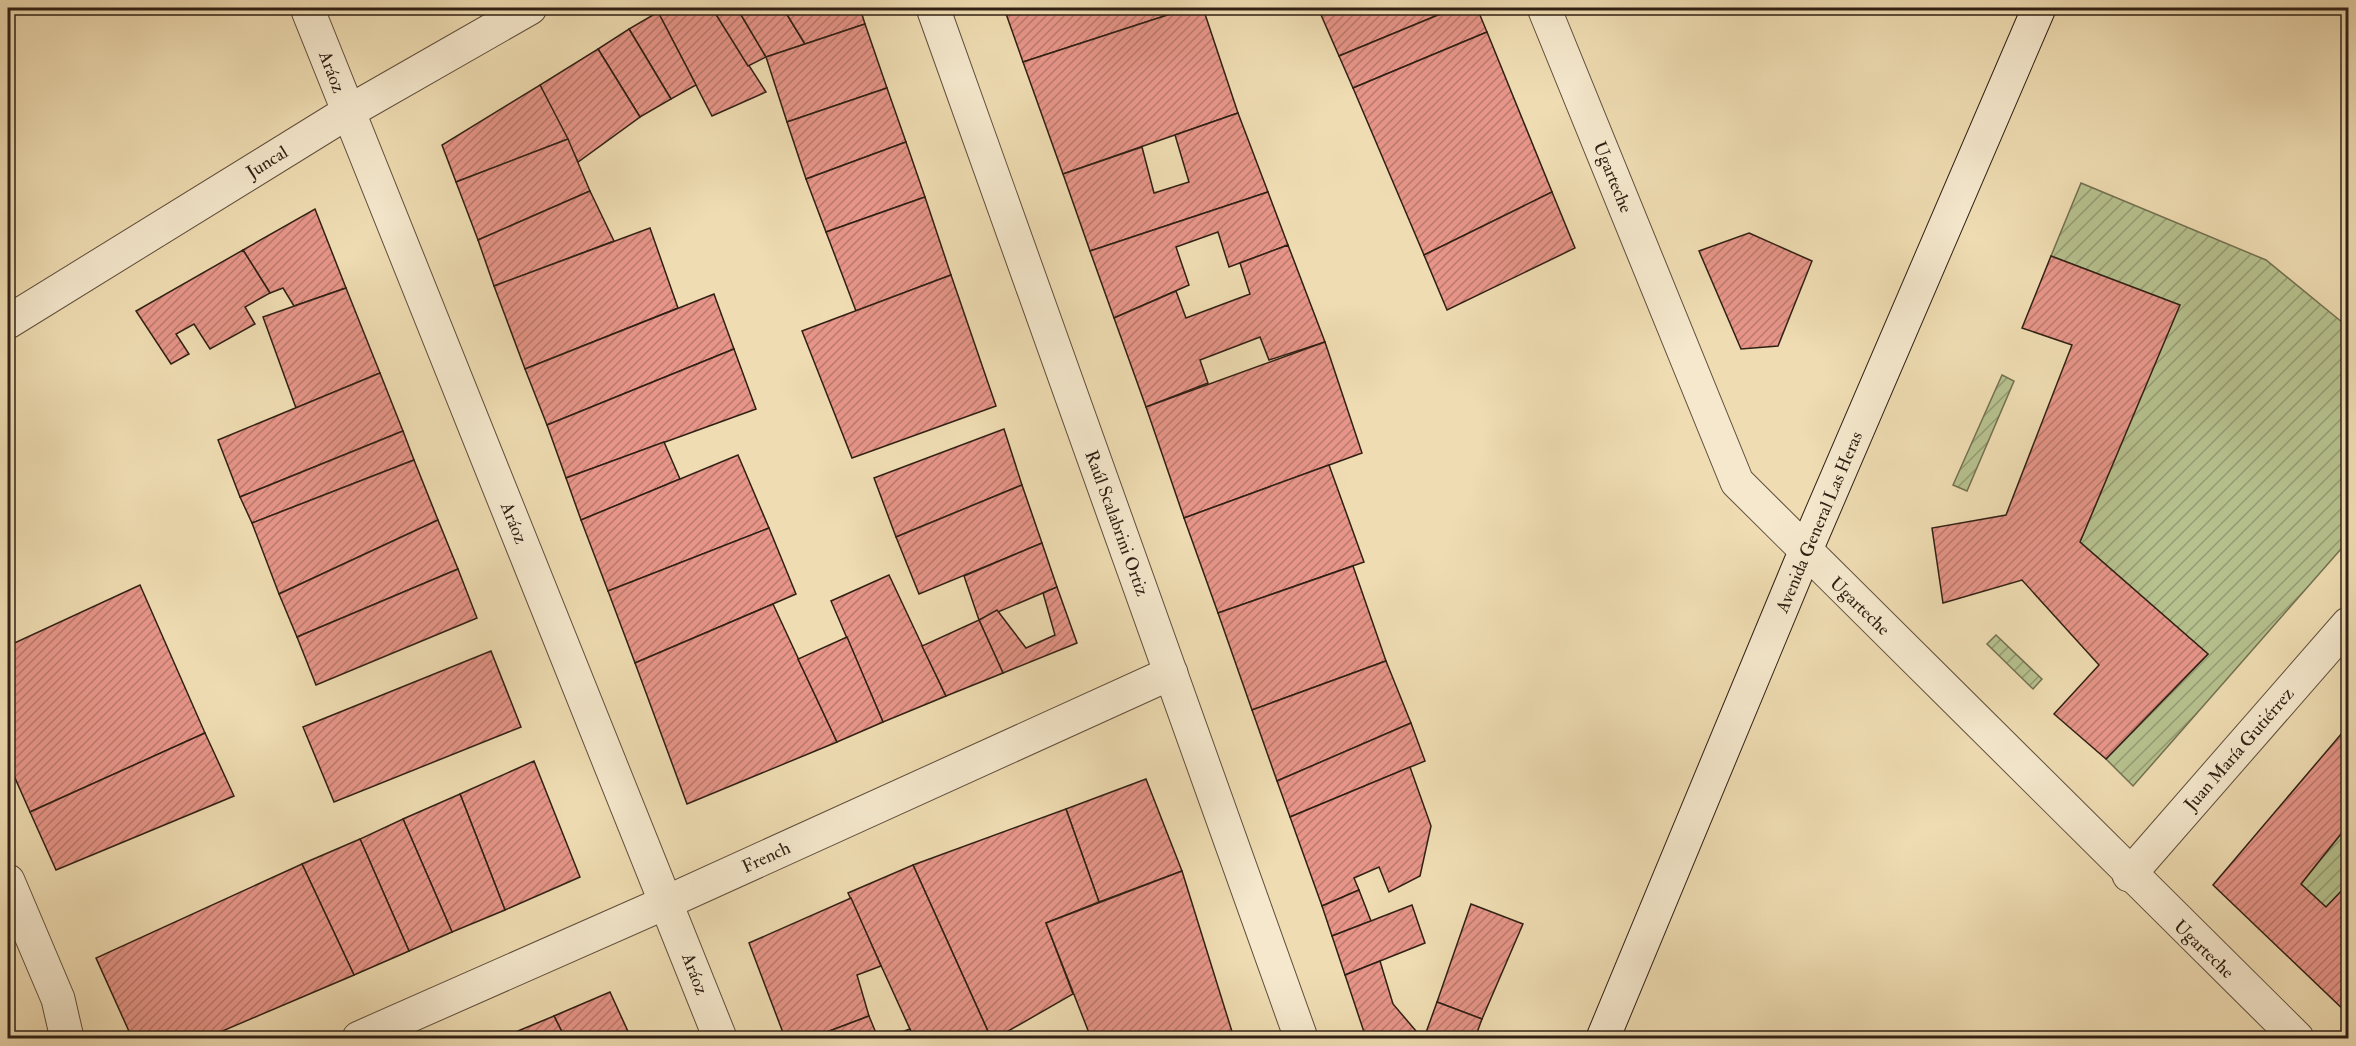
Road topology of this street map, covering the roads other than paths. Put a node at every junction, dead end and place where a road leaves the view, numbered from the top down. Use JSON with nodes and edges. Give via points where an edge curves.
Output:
{"nodes":[{"id":1,"x":307,"y":8,"type":"edge"},
{"id":2,"x":530,"y":8,"type":"edge"},
{"id":3,"x":933,"y":8,"type":"edge"},
{"id":4,"x":1544,"y":8,"type":"edge"},
{"id":5,"x":2039,"y":8,"type":"edge"},
{"id":6,"x":348,"y":112,"type":"junction"},
{"id":7,"x":8,"y":322,"type":"edge"},
{"id":8,"x":1805,"y":552,"type":"junction"},
{"id":9,"x":2349,"y":624,"type":"edge"},
{"id":10,"x":1171,"y":673,"type":"junction"},
{"id":11,"x":2129,"y":874,"type":"junction"},
{"id":12,"x":8,"y":881,"type":"edge"},
{"id":13,"x":667,"y":902,"type":"junction"},
{"id":14,"x":67,"y":1038,"type":"edge"},
{"id":15,"x":359,"y":1038,"type":"edge"},
{"id":16,"x":720,"y":1038,"type":"edge"},
{"id":17,"x":1301,"y":1038,"type":"edge"},
{"id":18,"x":1603,"y":1038,"type":"edge"},
{"id":19,"x":2296,"y":1038,"type":"edge"}],
"edges":[{"from":1,"to":6,"type":"street","name":"Aráoz"},
{"from":2,"to":6,"type":"street","name":"Juncal"},
{"from":3,"to":10,"type":"street","name":"Raúl Scalabrini Ortiz"},
{"from":4,"to":8,"type":"street","name":"Ugarteche","via":[[1737,482]]},
{"from":5,"to":8,"type":"street","name":"Avenida General Las Heras"},
{"from":6,"to":7,"type":"street","name":"Juncal"},
{"from":6,"to":13,"type":"street","name":"Aráoz"},
{"from":8,"to":11,"type":"street","name":"Ugarteche"},
{"from":8,"to":18,"type":"street","name":"Avenida General Las Heras"},
{"from":9,"to":11,"type":"street","name":"Juan María Gutiérrez"},
{"from":10,"to":13,"type":"street","name":"French"},
{"from":10,"to":17,"type":"street","name":"Raúl Scalabrini Ortiz"},
{"from":11,"to":19,"type":"street","name":"Ugarteche"},
{"from":12,"to":14,"type":"street","via":[[58,999]]},
{"from":13,"to":15,"type":"street","name":"French"},
{"from":13,"to":16,"type":"street","name":"Aráoz"}]}
